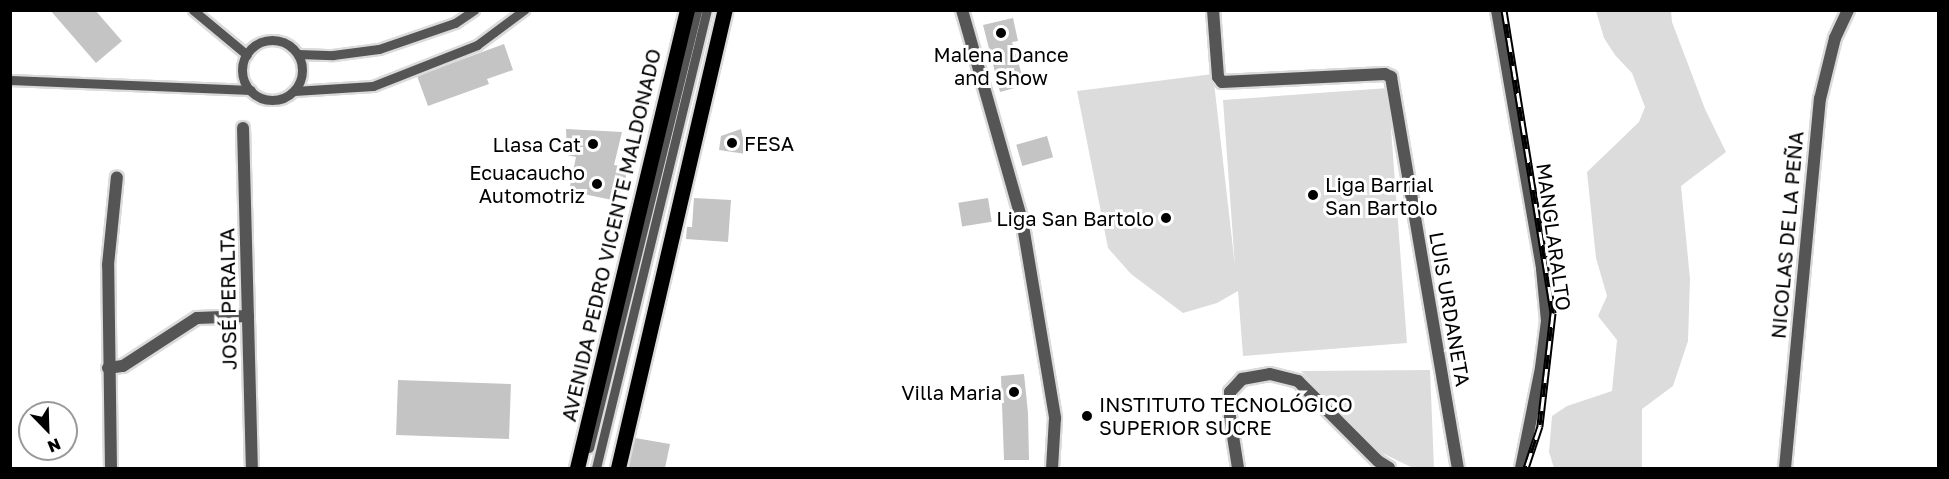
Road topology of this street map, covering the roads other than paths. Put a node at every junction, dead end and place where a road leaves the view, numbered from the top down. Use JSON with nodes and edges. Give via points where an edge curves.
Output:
{"nodes":[{"id":1,"x":193,"y":10,"type":"edge"},
{"id":2,"x":474,"y":10,"type":"edge"},
{"id":3,"x":524,"y":10,"type":"edge"},
{"id":4,"x":687,"y":10,"type":"edge"},
{"id":5,"x":697,"y":10,"type":"edge"},
{"id":6,"x":707,"y":10,"type":"edge"},
{"id":7,"x":725,"y":10,"type":"edge"},
{"id":8,"x":962,"y":10,"type":"edge"},
{"id":9,"x":1213,"y":10,"type":"edge"},
{"id":10,"x":1497,"y":10,"type":"edge"},
{"id":11,"x":1848,"y":10,"type":"edge"},
{"id":12,"x":298,"y":54,"type":"junction"},
{"id":13,"x":247,"y":55,"type":"junction"},
{"id":14,"x":10,"y":80,"type":"edge"},
{"id":15,"x":250,"y":90,"type":"junction"},
{"id":16,"x":294,"y":91,"type":"junction"},
{"id":17,"x":243,"y":128,"type":"dead end"},
{"id":18,"x":117,"y":177,"type":"dead end"},
{"id":19,"x":248,"y":316,"type":"junction"},
{"id":20,"x":108,"y":368,"type":"junction"},
{"id":21,"x":111,"y":468,"type":"edge"},
{"id":22,"x":252,"y":468,"type":"edge"},
{"id":23,"x":577,"y":468,"type":"edge"},
{"id":24,"x":584,"y":468,"type":"edge"},
{"id":25,"x":596,"y":468,"type":"edge"},
{"id":26,"x":618,"y":468,"type":"edge"},
{"id":27,"x":1052,"y":468,"type":"edge"},
{"id":28,"x":1238,"y":468,"type":"edge"},
{"id":29,"x":1389,"y":468,"type":"edge"},
{"id":30,"x":1458,"y":468,"type":"edge"},
{"id":31,"x":1521,"y":468,"type":"edge"},
{"id":32,"x":1785,"y":468,"type":"edge"}],
"edges":[{"from":1,"to":13,"type":"lane"},
{"from":2,"to":12,"type":"lane","via":[[455,23],[379,49]]},
{"from":3,"to":16,"type":"lane","via":[[477,45],[373,86]]},
{"from":4,"to":23,"type":"main road","name":"AVENIDA PEDRO VICENTE MALDONADO"},
{"from":5,"to":24,"type":"lane"},
{"from":6,"to":25,"type":"lane"},
{"from":7,"to":26,"type":"main road"},
{"from":8,"to":27,"type":"street","via":[[1022,220],[1055,418]]},
{"from":9,"to":30,"type":"street","name":"LUIS URDANETA","via":[[1218,77],[1222,82],[1385,74],[1391,77]]},
{"from":10,"to":31,"type":"street","name":"MANGLARALTO","via":[[1542,268],[1546,321]]},
{"from":11,"to":32,"type":"street","name":"NICOLAS DE LA PEÑA","via":[[1835,38],[1820,99]]},
{"from":12,"to":13,"type":"lane","via":[[272,40],[262,42]]},
{"from":12,"to":16,"type":"lane","via":[[302,73]]},
{"from":13,"to":15,"type":"lane","via":[[243,73]]},
{"from":14,"to":15,"type":"lane"},
{"from":15,"to":16,"type":"lane","via":[[277,100]]},
{"from":17,"to":19,"type":"street","name":"JOSÉ PERALTA"},
{"from":18,"to":20,"type":"street","via":[[108,265]]},
{"from":19,"to":20,"type":"street","via":[[197,318],[123,366]]},
{"from":19,"to":22,"type":"street","name":"JOSÉ PERALTA"},
{"from":20,"to":21,"type":"street"},
{"from":28,"to":29,"type":"street","via":[[1230,417],[1232,388],[1247,377],[1270,375],[1298,381],[1349,434]]}]}
